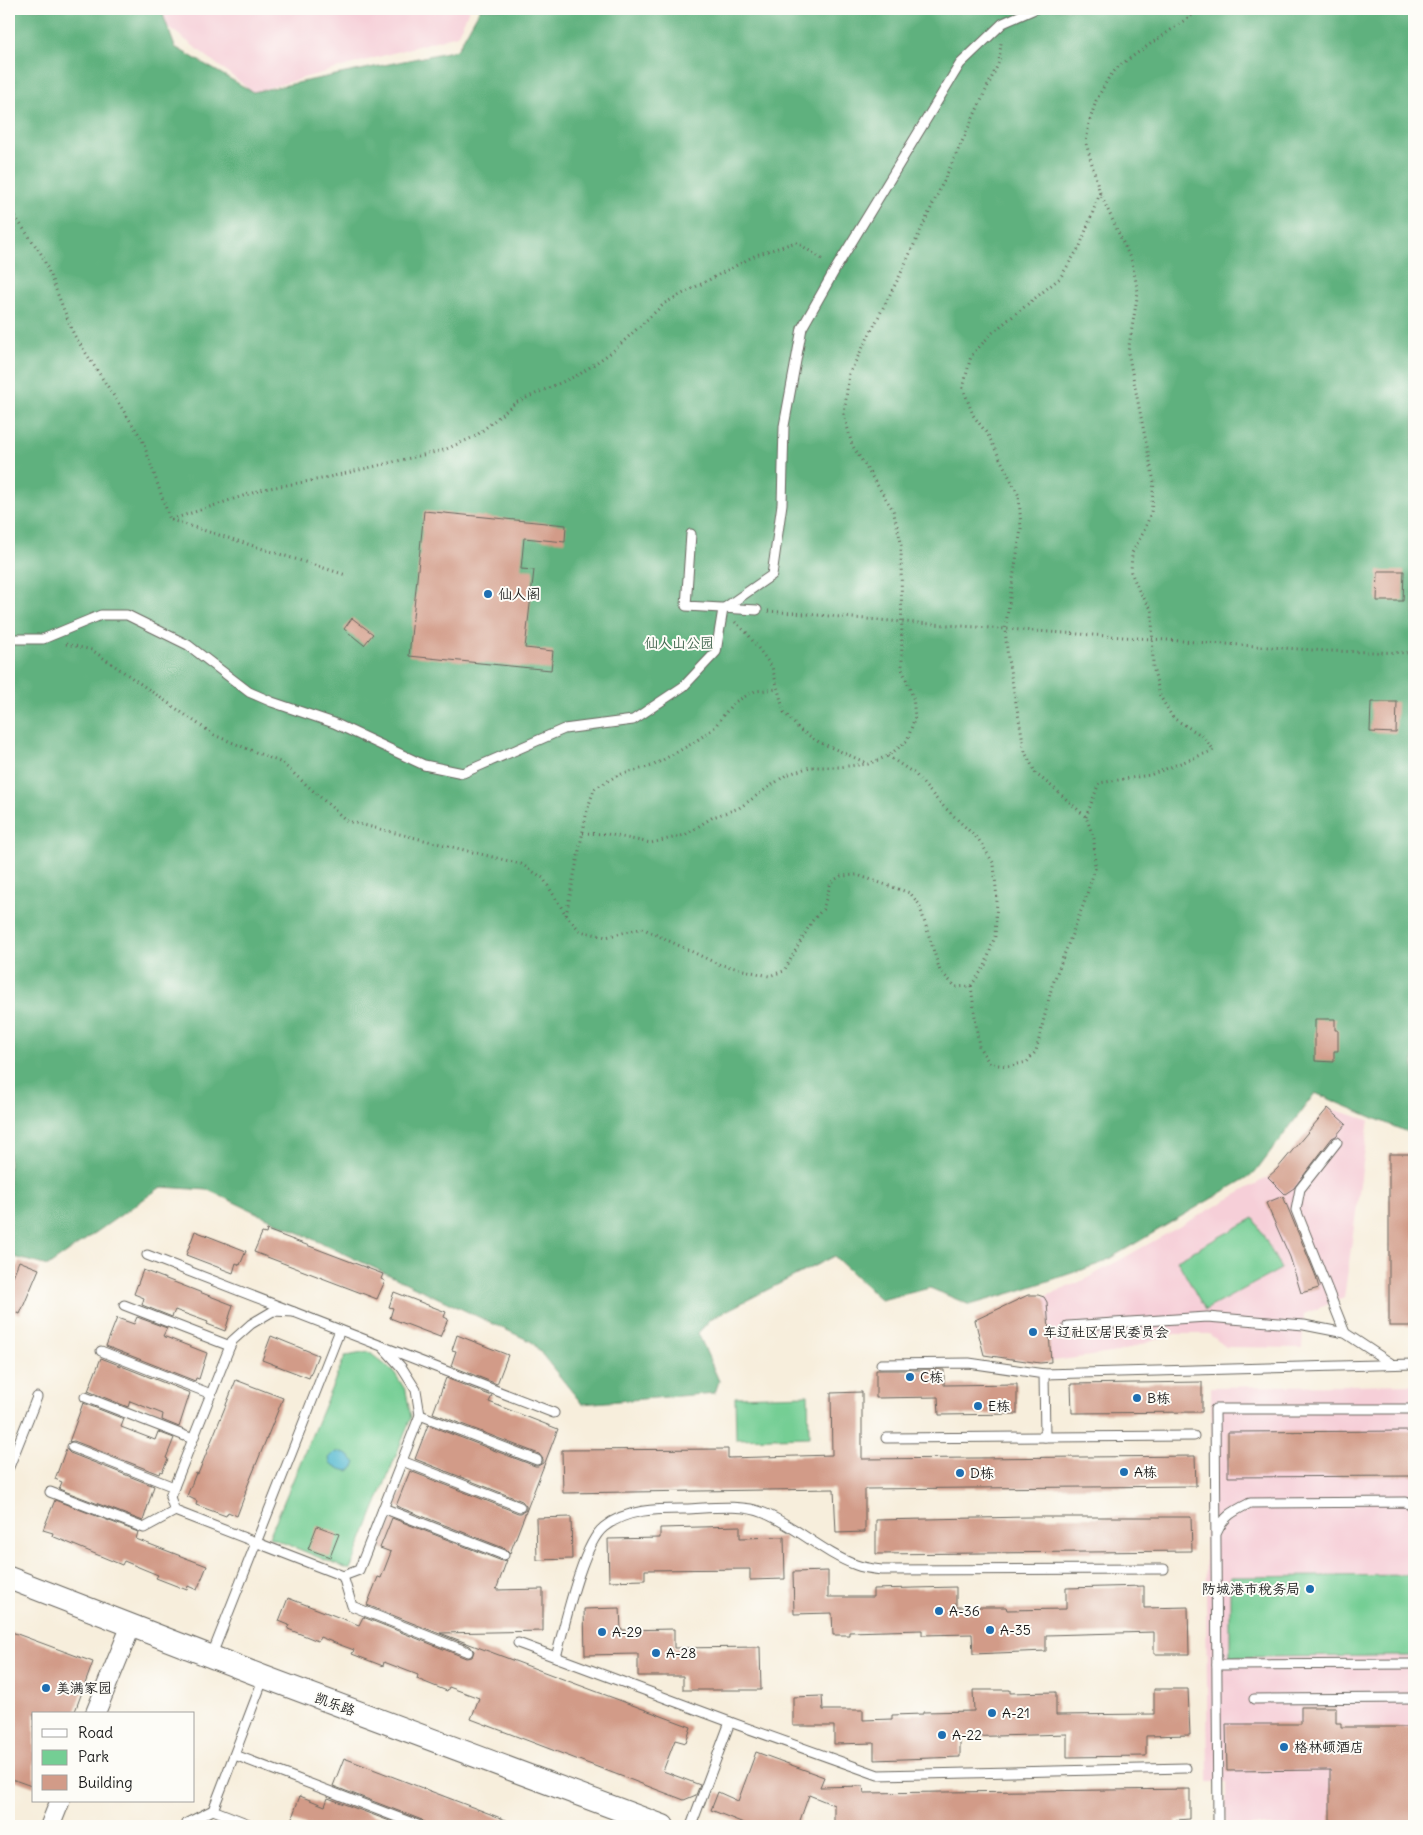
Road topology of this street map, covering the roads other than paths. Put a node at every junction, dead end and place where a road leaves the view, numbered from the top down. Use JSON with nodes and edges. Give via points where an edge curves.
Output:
{"nodes":[{"id":1,"x":1036,"y":9,"type":"edge"},
{"id":2,"x":691,"y":534,"type":"dead end"},
{"id":3,"x":723,"y":609,"type":"junction"},
{"id":4,"x":757,"y":610,"type":"road end"},
{"id":5,"x":9,"y":639,"type":"edge"},
{"id":6,"x":1337,"y":1142,"type":"dead end"},
{"id":7,"x":147,"y":1255,"type":"dead end"},
{"id":8,"x":124,"y":1305,"type":"dead end"},
{"id":9,"x":294,"y":1312,"type":"junction"},
{"id":10,"x":1068,"y":1326,"type":"dead end"},
{"id":11,"x":340,"y":1330,"type":"junction"},
{"id":12,"x":1344,"y":1333,"type":"junction"},
{"id":13,"x":230,"y":1346,"type":"junction"},
{"id":14,"x":382,"y":1346,"type":"junction"},
{"id":15,"x":101,"y":1351,"type":"dead end"},
{"id":16,"x":881,"y":1364,"type":"dead end"},
{"id":17,"x":1392,"y":1364,"type":"junction"},
{"id":18,"x":1414,"y":1364,"type":"edge"},
{"id":19,"x":1044,"y":1374,"type":"junction"},
{"id":20,"x":211,"y":1394,"type":"junction"},
{"id":21,"x":37,"y":1397,"type":"dead end"},
{"id":22,"x":85,"y":1397,"type":"dead end"},
{"id":23,"x":1414,"y":1409,"type":"edge"},
{"id":24,"x":554,"y":1413,"type":"dead end"},
{"id":25,"x":420,"y":1415,"type":"junction"},
{"id":26,"x":1194,"y":1436,"type":"dead end"},
{"id":27,"x":1045,"y":1437,"type":"junction"},
{"id":28,"x":886,"y":1438,"type":"dead end"},
{"id":29,"x":193,"y":1439,"type":"junction"},
{"id":30,"x":72,"y":1447,"type":"dead end"},
{"id":31,"x":536,"y":1460,"type":"dead end"},
{"id":32,"x":402,"y":1461,"type":"junction"},
{"id":33,"x":9,"y":1467,"type":"edge"},
{"id":34,"x":174,"y":1487,"type":"junction"},
{"id":35,"x":50,"y":1492,"type":"dead end"},
{"id":36,"x":520,"y":1507,"type":"dead end"},
{"id":37,"x":383,"y":1508,"type":"junction"},
{"id":38,"x":1414,"y":1508,"type":"edge"},
{"id":39,"x":174,"y":1511,"type":"junction"},
{"id":40,"x":1216,"y":1534,"type":"junction"},
{"id":41,"x":256,"y":1542,"type":"junction"},
{"id":42,"x":504,"y":1555,"type":"dead end"},
{"id":43,"x":1164,"y":1569,"type":"dead end"},
{"id":44,"x":343,"y":1576,"type":"junction"},
{"id":45,"x":9,"y":1578,"type":"edge"},
{"id":46,"x":131,"y":1626,"type":"junction"},
{"id":47,"x":518,"y":1643,"type":"dead end"},
{"id":48,"x":468,"y":1652,"type":"dead end"},
{"id":49,"x":211,"y":1657,"type":"junction"},
{"id":50,"x":556,"y":1657,"type":"junction"},
{"id":51,"x":1414,"y":1664,"type":"edge"},
{"id":52,"x":1217,"y":1665,"type":"junction"},
{"id":53,"x":264,"y":1677,"type":"junction"},
{"id":54,"x":1414,"y":1698,"type":"edge"},
{"id":55,"x":1254,"y":1699,"type":"dead end"},
{"id":56,"x":96,"y":1712,"type":"edge"},
{"id":57,"x":730,"y":1722,"type":"junction"},
{"id":58,"x":235,"y":1755,"type":"junction"},
{"id":59,"x":1186,"y":1768,"type":"dead end"},
{"id":60,"x":60,"y":1802,"type":"edge"},
{"id":61,"x":214,"y":1810,"type":"junction"},
{"id":62,"x":50,"y":1826,"type":"edge"},
{"id":63,"x":186,"y":1826,"type":"edge"},
{"id":64,"x":254,"y":1826,"type":"edge"},
{"id":65,"x":420,"y":1826,"type":"edge"},
{"id":66,"x":663,"y":1826,"type":"edge"},
{"id":67,"x":691,"y":1826,"type":"edge"},
{"id":68,"x":1218,"y":1826,"type":"edge"}],
"edges":[{"from":1,"to":3,"type":"lane","via":[[1003,22],[960,64],[802,328],[784,426],[782,504],[772,575]]},
{"from":2,"to":3,"type":"lane","via":[[686,606]]},
{"from":3,"to":4,"type":"lane"},
{"from":3,"to":5,"type":"lane","via":[[716,652],[684,686],[632,720],[564,729],[464,773],[424,765],[334,724],[249,692],[188,645],[127,616],[101,615],[44,639]]},
{"from":6,"to":12,"type":"lane","via":[[1300,1189],[1296,1210]]},
{"from":7,"to":9,"type":"lane"},
{"from":8,"to":13,"type":"lane"},
{"from":9,"to":11,"type":"lane"},
{"from":9,"to":13,"type":"lane","via":[[273,1311],[251,1324]]},
{"from":10,"to":12,"type":"lane","via":[[1207,1317],[1304,1325]]},
{"from":11,"to":14,"type":"lane"},
{"from":11,"to":41,"type":"lane"},
{"from":12,"to":17,"type":"lane"},
{"from":13,"to":20,"type":"lane"},
{"from":14,"to":24,"type":"lane"},
{"from":14,"to":25,"type":"lane","via":[[416,1390]]},
{"from":15,"to":20,"type":"lane"},
{"from":16,"to":19,"type":"lane","via":[[969,1363]]},
{"from":17,"to":18,"type":"lane"},
{"from":17,"to":19,"type":"lane"},
{"from":19,"to":27,"type":"lane"},
{"from":20,"to":29,"type":"lane"},
{"from":21,"to":33,"type":"lane"},
{"from":22,"to":29,"type":"lane"},
{"from":23,"to":40,"type":"lane","via":[[1215,1409]]},
{"from":25,"to":31,"type":"lane"},
{"from":25,"to":32,"type":"lane"},
{"from":26,"to":27,"type":"lane"},
{"from":27,"to":28,"type":"lane"},
{"from":29,"to":34,"type":"lane"},
{"from":30,"to":34,"type":"lane"},
{"from":32,"to":36,"type":"lane"},
{"from":32,"to":37,"type":"lane"},
{"from":34,"to":39,"type":"lane","via":[[170,1497]]},
{"from":35,"to":39,"type":"lane","via":[[144,1528]]},
{"from":37,"to":42,"type":"lane"},
{"from":37,"to":44,"type":"lane","via":[[359,1570]]},
{"from":38,"to":40,"type":"lane","via":[[1406,1502],[1250,1503],[1231,1512]]},
{"from":39,"to":41,"type":"lane"},
{"from":40,"to":52,"type":"lane"},
{"from":41,"to":44,"type":"lane"},
{"from":41,"to":49,"type":"lane"},
{"from":43,"to":50,"type":"lane","via":[[882,1570],[856,1565],[762,1512],[738,1508],[638,1512],[604,1527],[594,1537],[577,1580]]},
{"from":44,"to":48,"type":"lane","via":[[352,1606]]},
{"from":45,"to":46,"type":"street","name":"凯乐路"},
{"from":46,"to":49,"type":"street","name":"凯乐路"},
{"from":46,"to":56,"type":"street"},
{"from":47,"to":50,"type":"lane"},
{"from":49,"to":53,"type":"street","name":"凯乐路"},
{"from":50,"to":57,"type":"lane"},
{"from":51,"to":52,"type":"lane"},
{"from":52,"to":68,"type":"lane"},
{"from":53,"to":58,"type":"lane"},
{"from":53,"to":66,"type":"street","name":"凯乐路"},
{"from":54,"to":55,"type":"lane"},
{"from":57,"to":59,"type":"lane","via":[[878,1775]]},
{"from":57,"to":67,"type":"lane"},
{"from":58,"to":61,"type":"lane"},
{"from":58,"to":65,"type":"lane"},
{"from":60,"to":62,"type":"street"},
{"from":61,"to":63,"type":"lane","via":[[187,1822]]},
{"from":61,"to":64,"type":"lane"}]}
